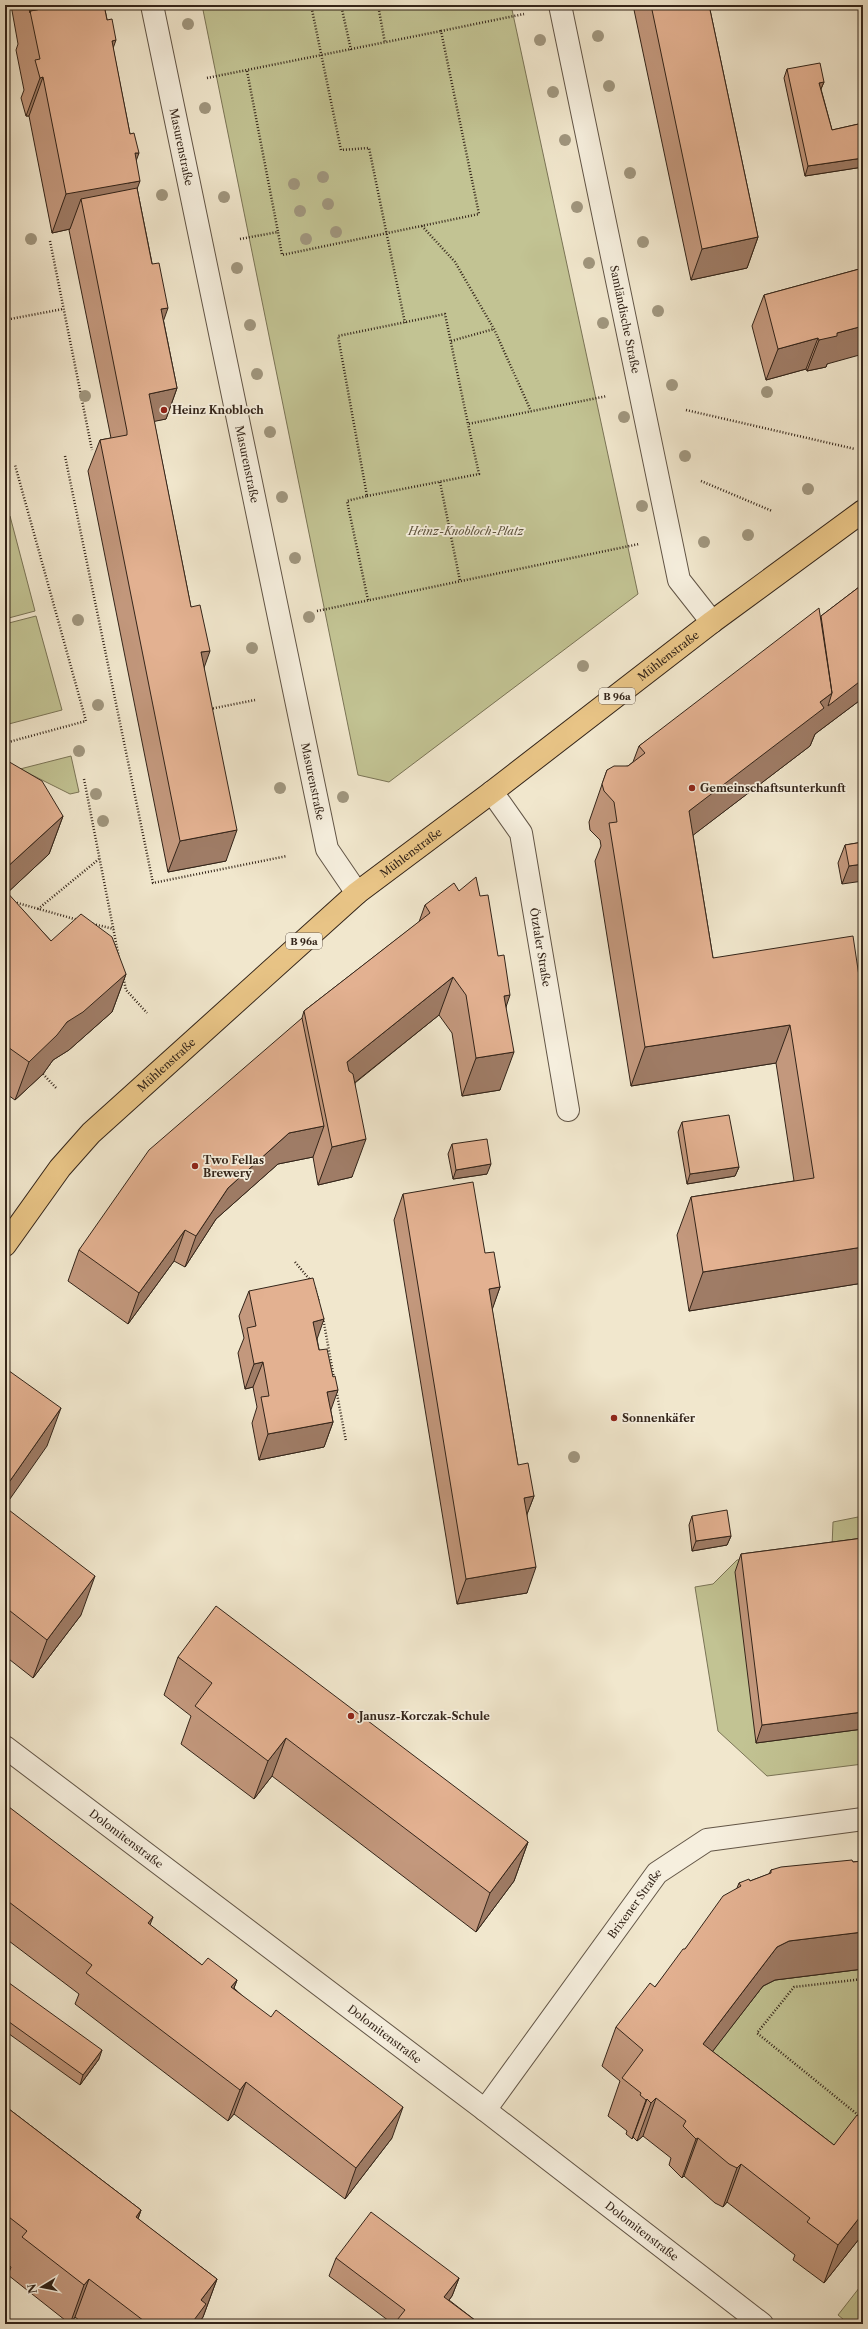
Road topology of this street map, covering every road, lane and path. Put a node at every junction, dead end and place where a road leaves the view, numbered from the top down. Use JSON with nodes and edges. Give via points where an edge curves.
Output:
{"nodes":[{"id":1,"x":152,"y":5,"type":"edge"},
{"id":2,"x":311,"y":5,"type":"edge"},
{"id":3,"x":341,"y":5,"type":"edge"},
{"id":4,"x":378,"y":5,"type":"edge"},
{"id":5,"x":560,"y":5,"type":"edge"},
{"id":6,"x":524,"y":14,"type":"dead end"},
{"id":7,"x":441,"y":31,"type":"junction"},
{"id":8,"x":386,"y":43,"type":"junction"},
{"id":9,"x":351,"y":50,"type":"junction"},
{"id":10,"x":322,"y":56,"type":"junction"},
{"id":11,"x":247,"y":71,"type":"junction"},
{"id":12,"x":207,"y":78,"type":"dead end"},
{"id":13,"x":422,"y":226,"type":"junction"},
{"id":14,"x":278,"y":232,"type":"junction"},
{"id":15,"x":387,"y":233,"type":"junction"},
{"id":16,"x":240,"y":239,"type":"dead end"},
{"id":17,"x":50,"y":241,"type":"dead end"},
{"id":18,"x":63,"y":309,"type":"junction"},
{"id":19,"x":5,"y":320,"type":"edge"},
{"id":20,"x":405,"y":323,"type":"junction"},
{"id":21,"x":494,"y":329,"type":"junction"},
{"id":22,"x":451,"y":341,"type":"junction"},
{"id":23,"x":607,"y":396,"type":"dead end"},
{"id":24,"x":686,"y":410,"type":"dead end"},
{"id":25,"x":531,"y":411,"type":"junction"},
{"id":26,"x":468,"y":424,"type":"junction"},
{"id":27,"x":855,"y":449,"type":"dead end"},
{"id":28,"x":92,"y":450,"type":"dead end"},
{"id":29,"x":65,"y":456,"type":"dead end"},
{"id":30,"x":14,"y":465,"type":"dead end"},
{"id":31,"x":701,"y":481,"type":"dead end"},
{"id":32,"x":440,"y":482,"type":"junction"},
{"id":33,"x":367,"y":496,"type":"junction"},
{"id":34,"x":772,"y":511,"type":"dead end"},
{"id":35,"x":863,"y":511,"type":"edge"},
{"id":36,"x":640,"y":544,"type":"dead end"},
{"id":37,"x":460,"y":581,"type":"junction"},
{"id":38,"x":368,"y":600,"type":"junction"},
{"id":39,"x":317,"y":611,"type":"dead end"},
{"id":40,"x":712,"y":622,"type":"junction"},
{"id":41,"x":255,"y":700,"type":"dead end"},
{"id":42,"x":207,"y":709,"type":"edge"},
{"id":43,"x":5,"y":743,"type":"edge"},
{"id":44,"x":84,"y":779,"type":"dead end"},
{"id":45,"x":492,"y":792,"type":"junction"},
{"id":46,"x":287,"y":856,"type":"dead end"},
{"id":47,"x":99,"y":858,"type":"junction"},
{"id":48,"x":357,"y":893,"type":"junction"},
{"id":49,"x":12,"y":901,"type":"edge"},
{"id":50,"x":38,"y":910,"type":"junction"},
{"id":51,"x":83,"y":921,"type":"edge"},
{"id":52,"x":91,"y":923,"type":"edge"},
{"id":53,"x":114,"y":929,"type":"junction"},
{"id":54,"x":120,"y":960,"type":"edge"},
{"id":55,"x":123,"y":975,"type":"edge"},
{"id":56,"x":148,"y":1013,"type":"dead end"},
{"id":57,"x":43,"y":1074,"type":"edge"},
{"id":58,"x":57,"y":1089,"type":"dead end"},
{"id":59,"x":568,"y":1110,"type":"dead end"},
{"id":60,"x":5,"y":1245,"type":"edge"},
{"id":61,"x":296,"y":1262,"type":"dead end"},
{"id":62,"x":320,"y":1306,"type":"edge"},
{"id":63,"x":322,"y":1313,"type":"edge"},
{"id":64,"x":346,"y":1441,"type":"dead end"},
{"id":65,"x":5,"y":1747,"type":"edge"},
{"id":66,"x":863,"y":1819,"type":"edge"},
{"id":67,"x":863,"y":1979,"type":"edge"},
{"id":68,"x":485,"y":2110,"type":"junction"},
{"id":69,"x":863,"y":2119,"type":"edge"},
{"id":70,"x":762,"y":2324,"type":"edge"}],
"edges":[{"from":1,"to":48,"type":"street","name":"Masurenstraße","via":[[327,849]]},
{"from":2,"to":10,"type":"path"},
{"from":3,"to":9,"type":"path"},
{"from":4,"to":8,"type":"path"},
{"from":5,"to":40,"type":"street","name":"Samländische Straße","via":[[679,580]]},
{"from":6,"to":7,"type":"path"},
{"from":7,"to":8,"type":"path"},
{"from":7,"to":13,"type":"path","via":[[479,214]]},
{"from":8,"to":9,"type":"path"},
{"from":9,"to":10,"type":"path"},
{"from":10,"to":11,"type":"path"},
{"from":10,"to":15,"type":"path","via":[[341,150],[369,148]]},
{"from":11,"to":12,"type":"path"},
{"from":11,"to":14,"type":"path"},
{"from":13,"to":15,"type":"path"},
{"from":13,"to":21,"type":"path","via":[[455,262]]},
{"from":14,"to":15,"type":"path","via":[[282,255]]},
{"from":14,"to":16,"type":"path"},
{"from":15,"to":20,"type":"path"},
{"from":17,"to":18,"type":"path"},
{"from":18,"to":19,"type":"path"},
{"from":18,"to":28,"type":"path"},
{"from":20,"to":22,"type":"path","via":[[445,314]]},
{"from":20,"to":33,"type":"path","via":[[338,336]]},
{"from":21,"to":22,"type":"path"},
{"from":21,"to":25,"type":"path"},
{"from":22,"to":26,"type":"path"},
{"from":23,"to":25,"type":"path"},
{"from":24,"to":27,"type":"path"},
{"from":25,"to":26,"type":"path"},
{"from":26,"to":32,"type":"path","via":[[479,474]]},
{"from":29,"to":46,"type":"path","via":[[153,883]]},
{"from":30,"to":43,"type":"path","via":[[86,721]]},
{"from":31,"to":34,"type":"path"},
{"from":32,"to":33,"type":"path"},
{"from":32,"to":37,"type":"path"},
{"from":33,"to":38,"type":"path","via":[[347,501]]},
{"from":35,"to":40,"type":"main road","name":"Mühlenstraße","number":"B 96a"},
{"from":36,"to":37,"type":"path"},
{"from":37,"to":38,"type":"path"},
{"from":38,"to":39,"type":"path"},
{"from":40,"to":45,"type":"main road","name":"Mühlenstraße","number":"B 96a"},
{"from":41,"to":42,"type":"path"},
{"from":44,"to":47,"type":"path"},
{"from":45,"to":48,"type":"main road","name":"Mühlenstraße","number":"B 96a"},
{"from":45,"to":59,"type":"street","name":"Ötztaler Straße","via":[[521,832]]},
{"from":47,"to":50,"type":"path"},
{"from":47,"to":53,"type":"path"},
{"from":48,"to":60,"type":"main road","name":"Mühlenstraße","number":"B 96a","via":[[91,1133],[60,1168]]},
{"from":49,"to":50,"type":"path"},
{"from":50,"to":51,"type":"path"},
{"from":52,"to":53,"type":"path"},
{"from":53,"to":54,"type":"path"},
{"from":55,"to":56,"type":"path","via":[[126,990]]},
{"from":57,"to":58,"type":"path"},
{"from":61,"to":62,"type":"path","via":[[317,1291]]},
{"from":63,"to":64,"type":"path"},
{"from":65,"to":68,"type":"street","name":"Dolomitenstraße"},
{"from":66,"to":68,"type":"street","name":"Brixener Straße","via":[[707,1840],[657,1873]]},
{"from":67,"to":69,"type":"path","via":[[794,1987],[757,2034]]},
{"from":68,"to":70,"type":"street","name":"Dolomitenstraße"}]}
